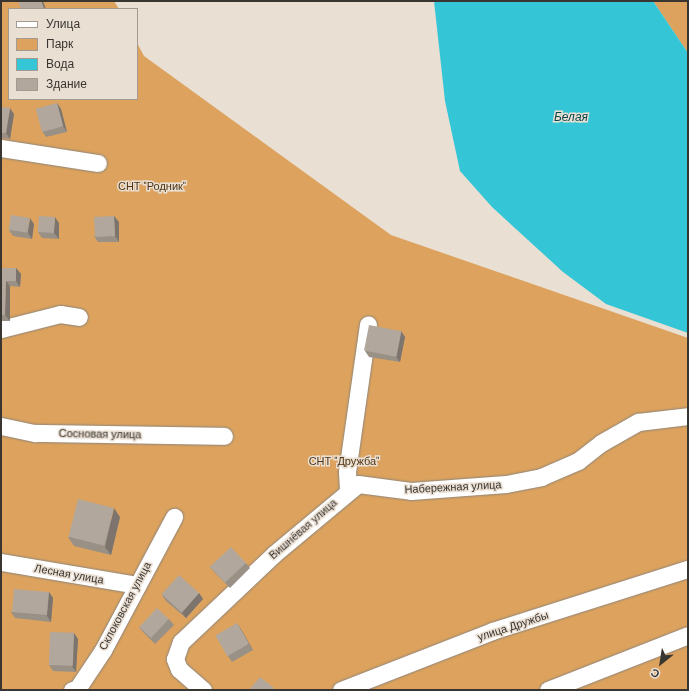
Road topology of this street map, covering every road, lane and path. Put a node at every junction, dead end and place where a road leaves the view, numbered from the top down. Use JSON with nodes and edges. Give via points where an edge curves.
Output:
{"nodes":[{"id":1,"x":1,"y":148,"type":"edge"},
{"id":2,"x":98,"y":163,"type":"dead end"},
{"id":3,"x":79,"y":317,"type":"dead end"},
{"id":4,"x":368,"y":324,"type":"edge"},
{"id":5,"x":1,"y":329,"type":"edge"},
{"id":6,"x":688,"y":416,"type":"edge"},
{"id":7,"x":1,"y":426,"type":"edge"},
{"id":8,"x":224,"y":436,"type":"dead end"},
{"id":9,"x":348,"y":490,"type":"junction"},
{"id":10,"x":174,"y":517,"type":"dead end"},
{"id":11,"x":1,"y":562,"type":"edge"},
{"id":12,"x":688,"y":569,"type":"edge"},
{"id":13,"x":137,"y":585,"type":"junction"},
{"id":14,"x":688,"y":635,"type":"edge"},
{"id":15,"x":72,"y":690,"type":"edge"},
{"id":16,"x":203,"y":690,"type":"edge"},
{"id":17,"x":341,"y":690,"type":"edge"},
{"id":18,"x":548,"y":690,"type":"edge"}],
"edges":[{"from":1,"to":2,"type":"street"},
{"from":3,"to":5,"type":"street","via":[[60,314]]},
{"from":4,"to":9,"type":"street","name":"Вишнёвая улица","via":[[346,472]]},
{"from":6,"to":9,"type":"street","name":"Набережная улица","via":[[638,422],[601,443],[578,461],[520,481],[411,491],[358,484]]},
{"from":7,"to":8,"type":"street","name":"Сосновая улица","via":[[35,433]]},
{"from":9,"to":16,"type":"street","name":"Вишнёвая улица","via":[[181,642],[175,659],[179,669]]},
{"from":10,"to":13,"type":"street","name":"Склоковская улица"},
{"from":11,"to":13,"type":"street","name":"Лесная улица"},
{"from":12,"to":17,"type":"street","name":"улица Дружбы","via":[[492,631]]},
{"from":13,"to":15,"type":"street","name":"Склоковская улица","via":[[103,650],[77,689]]},
{"from":14,"to":18,"type":"street"}]}
